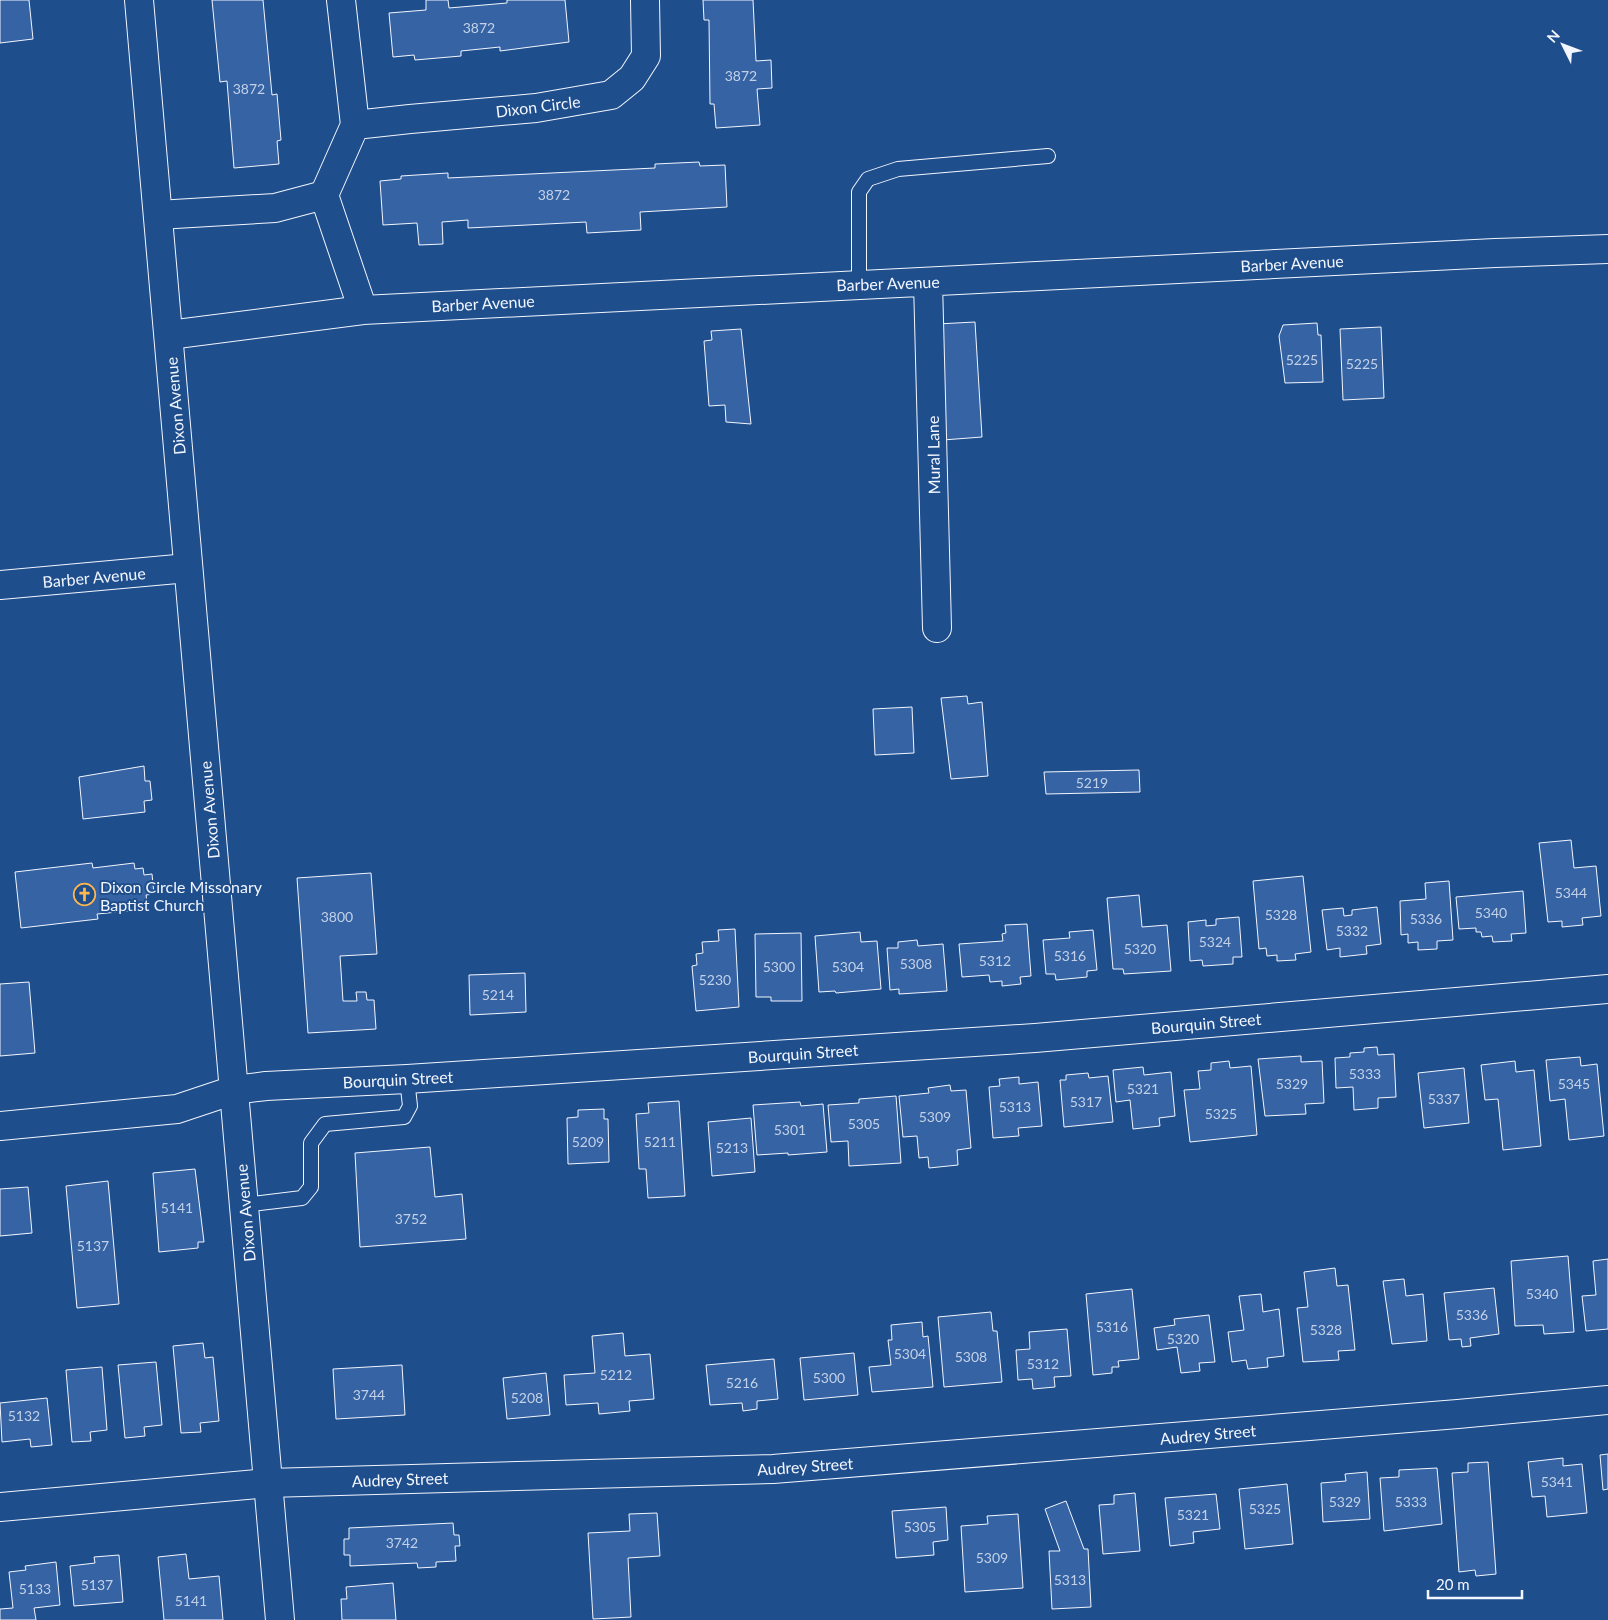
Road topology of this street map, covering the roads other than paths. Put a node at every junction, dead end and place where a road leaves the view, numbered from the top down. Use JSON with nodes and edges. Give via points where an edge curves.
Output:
{"nodes":[{"id":1,"x":139,"y":0,"type":"edge"},
{"id":2,"x":341,"y":0,"type":"edge"},
{"id":3,"x":645,"y":0,"type":"edge"},
{"id":4,"x":355,"y":125,"type":"junction"},
{"id":5,"x":1048,"y":156,"type":"dead end"},
{"id":6,"x":324,"y":195,"type":"junction"},
{"id":7,"x":158,"y":215,"type":"junction"},
{"id":8,"x":1608,"y":249,"type":"edge"},
{"id":9,"x":928,"y":282,"type":"junction"},
{"id":10,"x":859,"y":284,"type":"junction"},
{"id":11,"x":363,"y":310,"type":"junction"},
{"id":12,"x":169,"y":335,"type":"junction"},
{"id":13,"x":188,"y":568,"type":"junction"},
{"id":14,"x":0,"y":585,"type":"edge"},
{"id":15,"x":937,"y":628,"type":"dead end"},
{"id":16,"x":1608,"y":989,"type":"edge"},
{"id":17,"x":407,"y":1079,"type":"junction"},
{"id":18,"x":234,"y":1090,"type":"junction"},
{"id":19,"x":0,"y":1126,"type":"edge"},
{"id":20,"x":244,"y":1206,"type":"junction"},
{"id":21,"x":1608,"y":1400,"type":"edge"},
{"id":22,"x":268,"y":1482,"type":"junction"},
{"id":23,"x":0,"y":1507,"type":"edge"},
{"id":24,"x":280,"y":1620,"type":"edge"}],
"edges":[{"from":1,"to":7,"type":"street","name":"Dixon Avenue"},
{"from":2,"to":4,"type":"street"},
{"from":3,"to":4,"type":"street","name":"Dixon Circle","via":[[646,56],[632,78],[611,95],[536,108]]},
{"from":4,"to":6,"type":"street"},
{"from":5,"to":10,"type":"lane","via":[[898,169],[868,180],[859,192]]},
{"from":6,"to":7,"type":"street","via":[[275,208]]},
{"from":6,"to":11,"type":"street"},
{"from":7,"to":12,"type":"street","name":"Dixon Avenue"},
{"from":8,"to":9,"type":"street","name":"Barber Avenue"},
{"from":9,"to":10,"type":"street","name":"Barber Avenue"},
{"from":9,"to":15,"type":"street","name":"Mural Lane"},
{"from":10,"to":11,"type":"street","name":"Barber Avenue"},
{"from":11,"to":12,"type":"street","name":"Barber Avenue"},
{"from":12,"to":13,"type":"street","name":"Dixon Avenue"},
{"from":13,"to":14,"type":"street","name":"Barber Avenue"},
{"from":13,"to":18,"type":"street","name":"Dixon Avenue"},
{"from":16,"to":17,"type":"street","name":"Bourquin Street","via":[[1035,1038]]},
{"from":17,"to":18,"type":"street","name":"Bourquin Street"},
{"from":17,"to":20,"type":"lane","via":[[410,1106],[404,1117],[325,1124],[311,1143],[311,1187],[302,1198]]},
{"from":18,"to":19,"type":"street","name":"Bourquin Street","via":[[177,1110]]},
{"from":18,"to":20,"type":"street","name":"Dixon Avenue"},
{"from":20,"to":22,"type":"street","name":"Dixon Avenue"},
{"from":21,"to":22,"type":"street","name":"Audrey Street","via":[[773,1469]]},
{"from":22,"to":23,"type":"street","name":"Audrey Street"},
{"from":22,"to":24,"type":"street","name":"Dixon Avenue"}]}
